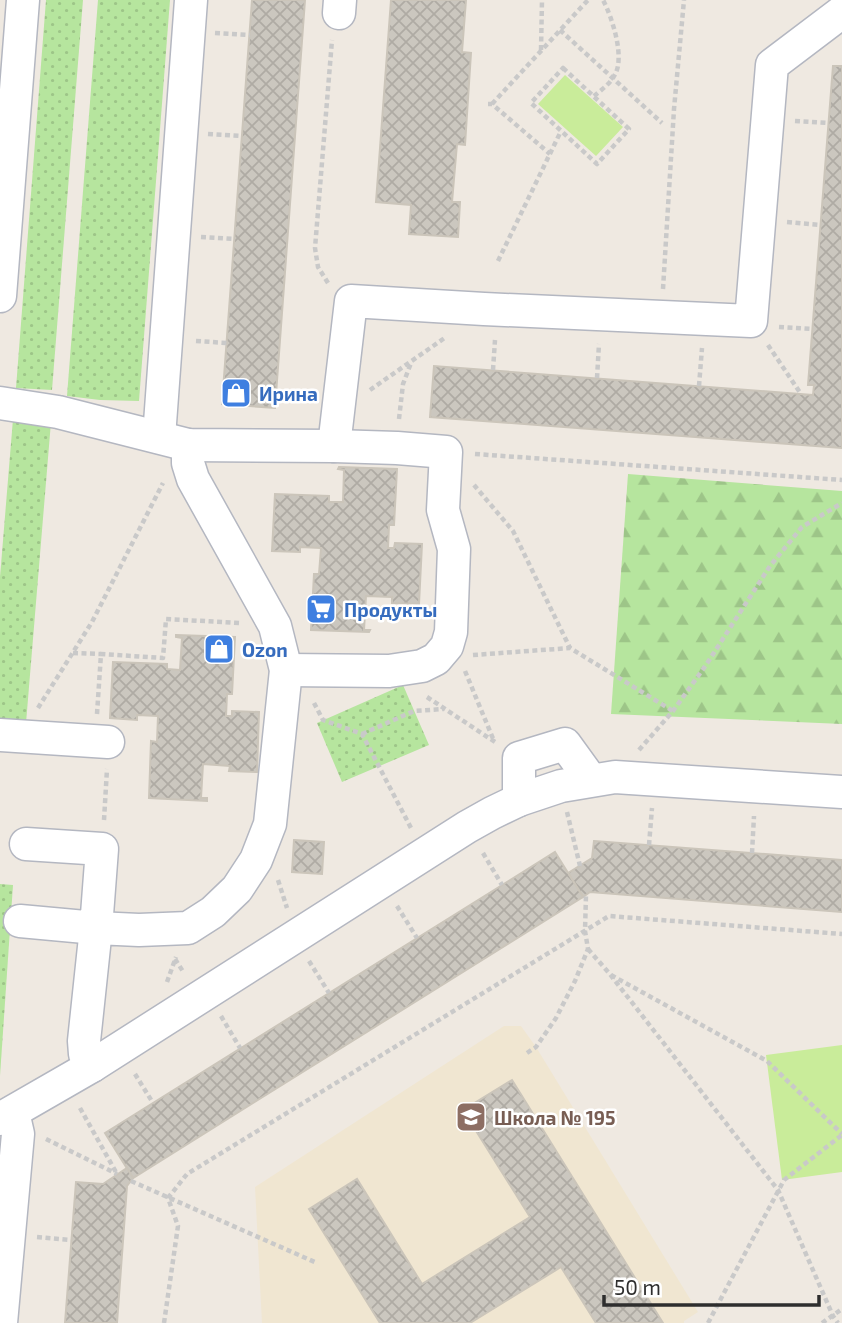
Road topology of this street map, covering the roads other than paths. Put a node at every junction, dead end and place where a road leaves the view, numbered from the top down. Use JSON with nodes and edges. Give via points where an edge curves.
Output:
{"nodes":[{"id":1,"x":23,"y":0,"type":"edge"},
{"id":2,"x":191,"y":0,"type":"edge"},
{"id":3,"x":842,"y":12,"type":"edge"},
{"id":4,"x":5,"y":174,"type":"edge"},
{"id":5,"x":0,"y":296,"type":"edge"},
{"id":6,"x":0,"y":403,"type":"edge"},
{"id":7,"x":334,"y":446,"type":"junction"},
{"id":8,"x":178,"y":448,"type":"junction"},
{"id":9,"x":286,"y":670,"type":"junction"},
{"id":10,"x":0,"y":736,"type":"edge"},
{"id":11,"x":108,"y":742,"type":"road end"},
{"id":12,"x":589,"y":781,"type":"junction"},
{"id":13,"x":842,"y":792,"type":"edge"},
{"id":14,"x":519,"y":800,"type":"junction"},
{"id":15,"x":26,"y":845,"type":"dead end"},
{"id":16,"x":20,"y":921,"type":"dead end"},
{"id":17,"x":96,"y":928,"type":"junction"},
{"id":18,"x":79,"y":1073,"type":"junction"},
{"id":19,"x":10,"y":1118,"type":"edge"},
{"id":20,"x":1,"y":1323,"type":"edge"}],
"edges":[{"from":1,"to":4,"type":"street"},
{"from":2,"to":8,"type":"street"},
{"from":3,"to":7,"type":"street","via":[[772,65],[751,321],[351,300]]},
{"from":4,"to":5,"type":"street"},
{"from":6,"to":8,"type":"street","via":[[58,411]]},
{"from":7,"to":8,"type":"street"},
{"from":7,"to":9,"type":"street","via":[[446,452],[443,510],[454,549],[452,651],[422,666],[389,671]]},
{"from":8,"to":9,"type":"street","via":[[275,626]]},
{"from":9,"to":17,"type":"street","via":[[270,824],[256,860],[237,890],[188,928]]},
{"from":10,"to":11,"type":"street"},
{"from":12,"to":13,"type":"street"},
{"from":12,"to":14,"type":"street"},
{"from":12,"to":14,"type":"street","via":[[565,744],[507,750]]},
{"from":14,"to":18,"type":"street","via":[[467,827]]},
{"from":15,"to":17,"type":"street","via":[[102,849]]},
{"from":16,"to":17,"type":"street"},
{"from":17,"to":18,"type":"street","via":[[85,1054]]},
{"from":18,"to":19,"type":"street"},
{"from":19,"to":20,"type":"street","via":[[19,1134]]}]}
